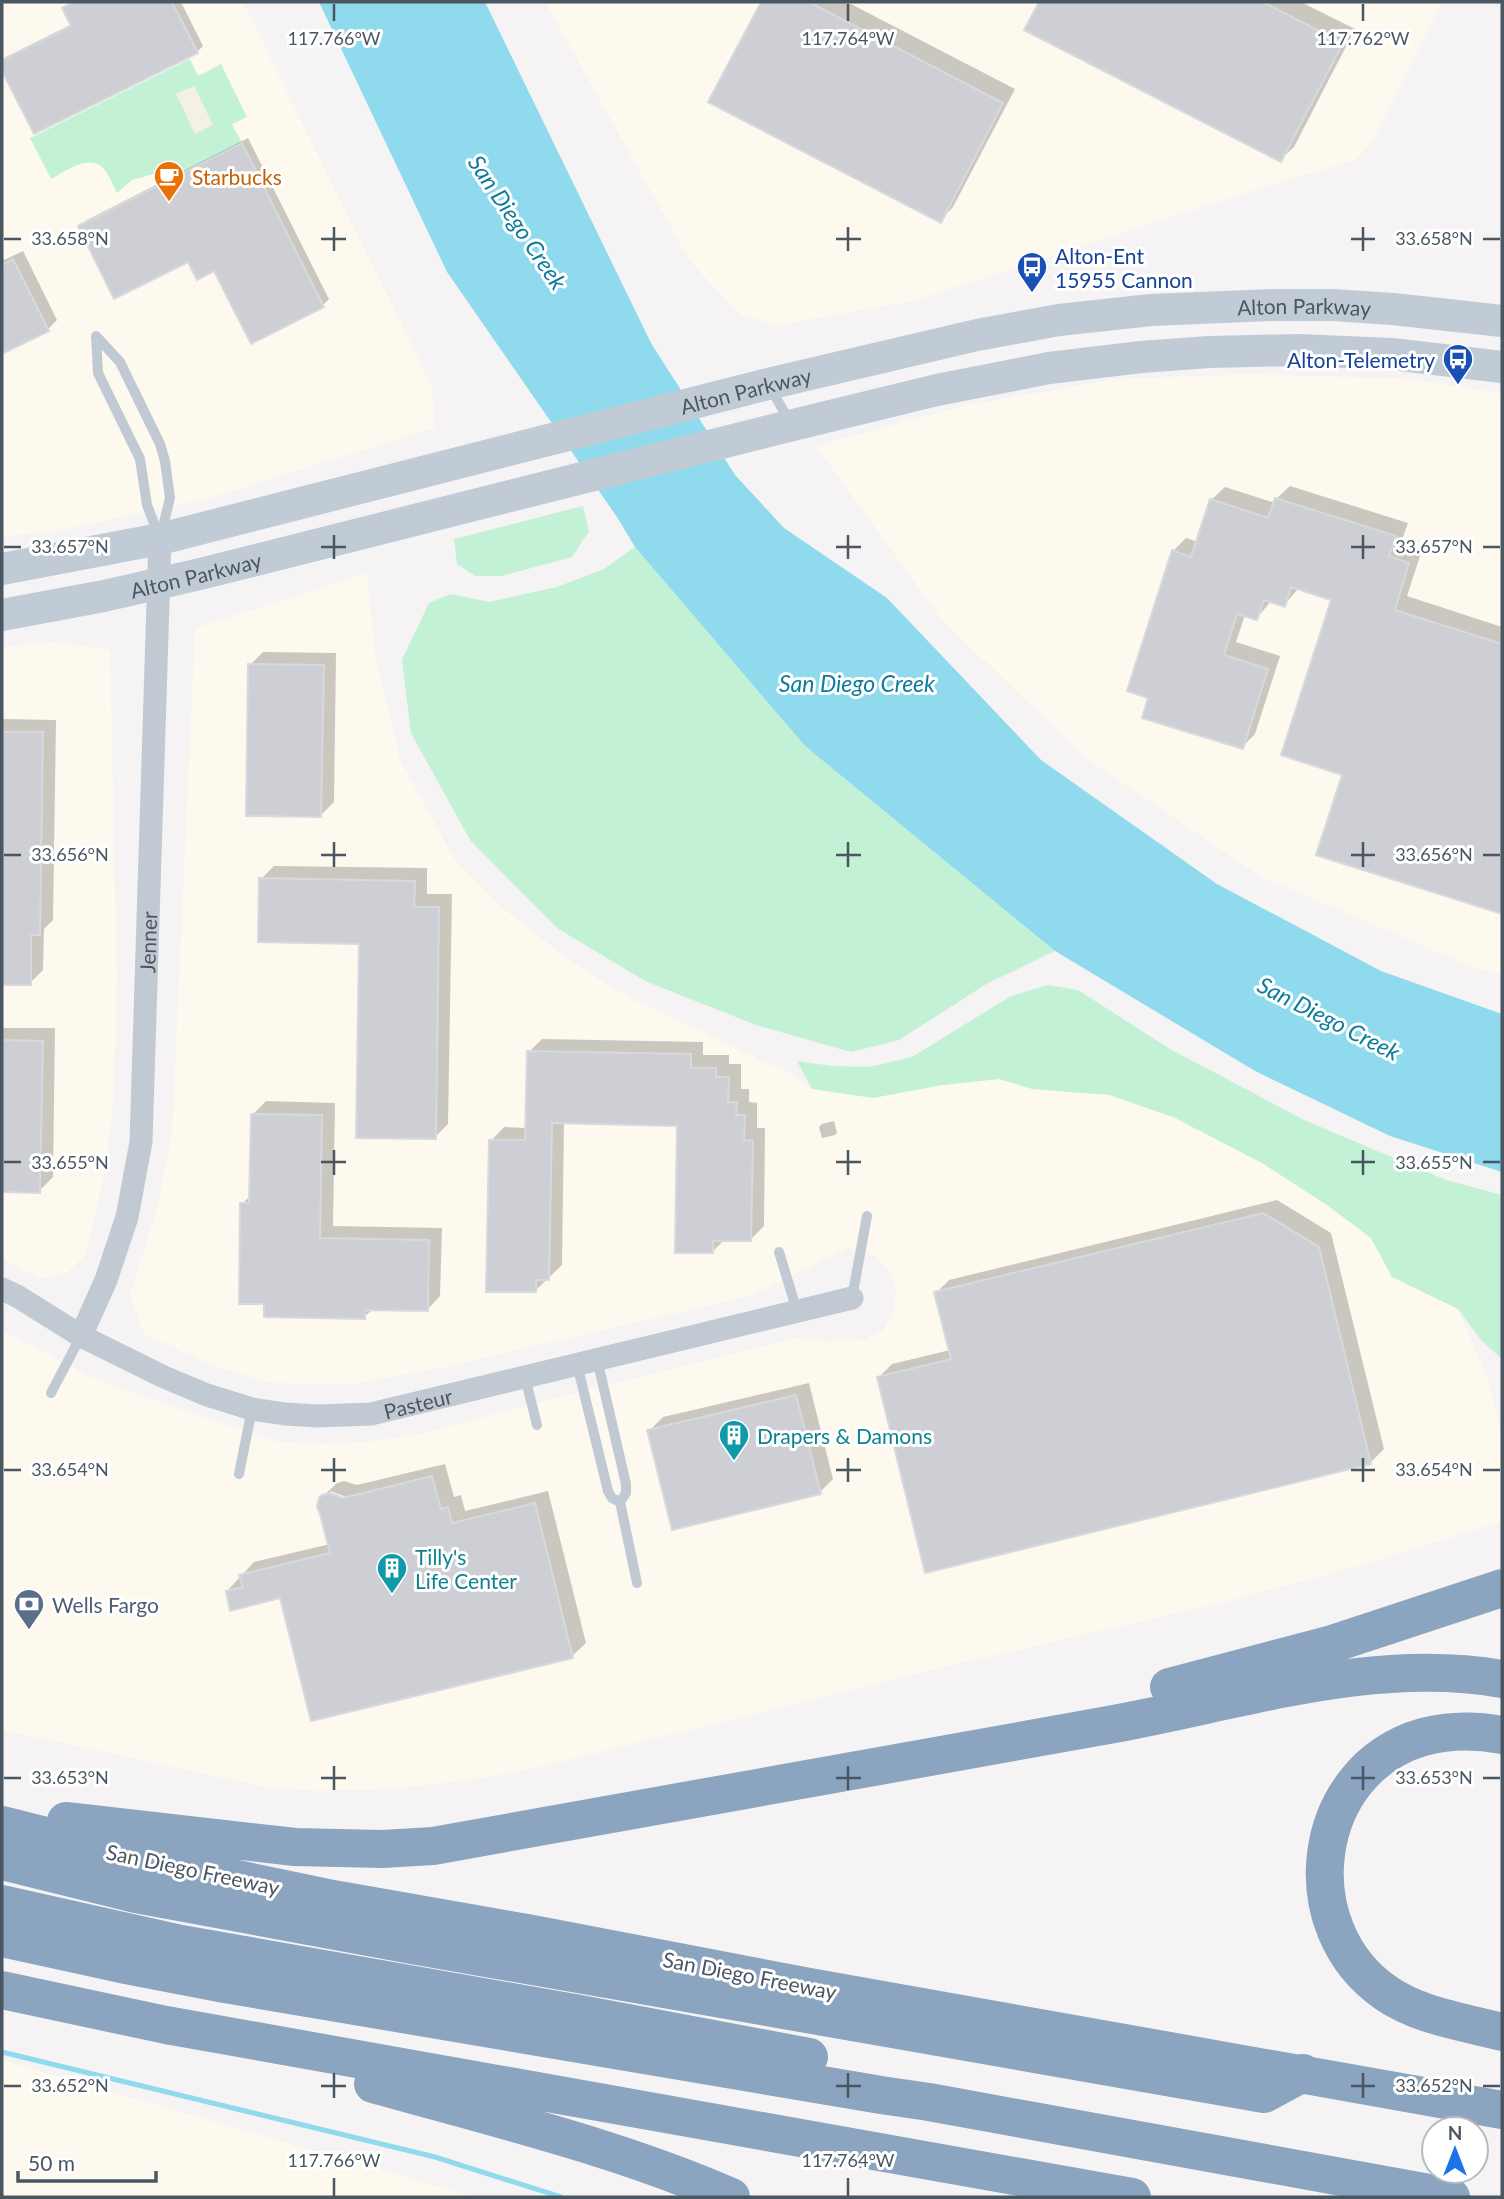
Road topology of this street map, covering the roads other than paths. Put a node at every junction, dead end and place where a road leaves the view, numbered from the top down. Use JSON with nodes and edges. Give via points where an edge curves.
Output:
{"nodes":[{"id":1,"x":1502,"y":321,"type":"edge"},
{"id":2,"x":1502,"y":367,"type":"edge"},
{"id":3,"x":768,"y":384,"type":"junction"},
{"id":4,"x":793,"y":425,"type":"junction"},
{"id":5,"x":160,"y":539,"type":"junction"},
{"id":6,"x":2,"y":569,"type":"edge"},
{"id":7,"x":159,"y":582,"type":"junction"},
{"id":8,"x":2,"y":615,"type":"edge"},
{"id":9,"x":867,"y":1216,"type":"dead end"},
{"id":10,"x":779,"y":1252,"type":"dead end"},
{"id":11,"x":2,"y":1289,"type":"edge"},
{"id":12,"x":852,"y":1298,"type":"joint"},
{"id":13,"x":797,"y":1311,"type":"junction"},
{"id":14,"x":81,"y":1336,"type":"junction"},
{"id":15,"x":587,"y":1362,"type":"junction"},
{"id":16,"x":525,"y":1377,"type":"junction"},
{"id":17,"x":51,"y":1393,"type":"dead end"},
{"id":18,"x":252,"y":1409,"type":"junction"},
{"id":19,"x":537,"y":1425,"type":"dead end"},
{"id":20,"x":239,"y":1474,"type":"dead end"},
{"id":21,"x":620,"y":1502,"type":"junction"},
{"id":22,"x":637,"y":1583,"type":"dead end"},
{"id":23,"x":1502,"y":1588,"type":"edge"},
{"id":24,"x":1502,"y":1679,"type":"edge"},
{"id":25,"x":1502,"y":1735,"type":"edge"},
{"id":26,"x":2,"y":1814,"type":"edge"},
{"id":27,"x":2,"y":1825,"type":"edge"},
{"id":28,"x":433,"y":1846,"type":"junction"},
{"id":29,"x":2,"y":1861,"type":"edge"},
{"id":30,"x":2,"y":1904,"type":"edge"},
{"id":31,"x":2,"y":1938,"type":"edge"},
{"id":32,"x":2,"y":1990,"type":"edge"},
{"id":33,"x":166,"y":2025,"type":"junction"},
{"id":34,"x":1502,"y":2032,"type":"edge"},
{"id":35,"x":1303,"y":2073,"type":"junction"},
{"id":36,"x":881,"y":2095,"type":"junction"},
{"id":37,"x":1502,"y":2110,"type":"edge"},
{"id":38,"x":731,"y":2197,"type":"edge"},
{"id":39,"x":1132,"y":2197,"type":"edge"},
{"id":40,"x":1451,"y":2197,"type":"edge"}],
"edges":[{"from":1,"to":3,"type":"main road","name":"Alton Parkway","via":[[1332,305],[1236,305],[1104,314],[976,334]]},
{"from":2,"to":4,"type":"main road","name":"Alton Parkway","via":[[1328,351],[1151,356],[1025,372]]},
{"from":3,"to":4,"type":"lane"},
{"from":3,"to":5,"type":"main road","name":"Alton Parkway"},
{"from":4,"to":7,"type":"main road","name":"Alton Parkway"},
{"from":5,"to":5,"type":"lane","via":[[170,498],[160,444],[120,362],[96,336],[98,373],[140,459],[147,505]]},
{"from":5,"to":6,"type":"main road","name":"Alton Parkway"},
{"from":5,"to":7,"type":"street","name":"Jenner"},
{"from":7,"to":8,"type":"main road","name":"Alton Parkway"},
{"from":7,"to":14,"type":"street","name":"Jenner","via":[[141,1142],[127,1217]]},
{"from":9,"to":12,"type":"lane"},
{"from":10,"to":13,"type":"lane"},
{"from":11,"to":14,"type":"street","name":"Pasteur"},
{"from":12,"to":13,"type":"street","name":"Pasteur"},
{"from":13,"to":15,"type":"street","name":"Pasteur"},
{"from":14,"to":17,"type":"lane"},
{"from":14,"to":18,"type":"street","name":"Pasteur","via":[[207,1395]]},
{"from":15,"to":16,"type":"street","name":"Pasteur"},
{"from":15,"to":21,"type":"lane","via":[[608,1491]]},
{"from":15,"to":21,"type":"lane","via":[[626,1484]]},
{"from":16,"to":18,"type":"street","name":"Pasteur","via":[[371,1413],[318,1416]]},
{"from":16,"to":19,"type":"lane"},
{"from":18,"to":20,"type":"lane"},
{"from":21,"to":22,"type":"lane"},
{"from":23,"to":28,"type":"highway","via":[[1332,1644],[1176,1686]]},
{"from":24,"to":28,"type":"highway","via":[[1428,1673],[1348,1678]]},
{"from":25,"to":34,"type":"highway","via":[[1442,1733],[1382,1758],[1350,1790],[1341,1806],[1324,1863],[1325,1890],[1336,1932],[1346,1953],[1371,1981],[1413,2007]]},
{"from":26,"to":28,"type":"highway","via":[[295,1847]]},
{"from":27,"to":35,"type":"highway","name":"San Diego Freeway","via":[[333,1899]]},
{"from":29,"to":35,"type":"highway","via":[[136,1894],[399,1943],[1264,2094]]},
{"from":30,"to":36,"type":"highway","via":[[181,1944],[826,2060]]},
{"from":31,"to":36,"type":"highway","via":[[225,1984]]},
{"from":32,"to":33,"type":"highway"},
{"from":33,"to":38,"type":"highway","via":[[596,2146]]},
{"from":33,"to":39,"type":"highway"},
{"from":35,"to":37,"type":"highway","name":"San Diego Freeway"},
{"from":36,"to":40,"type":"highway"}]}
